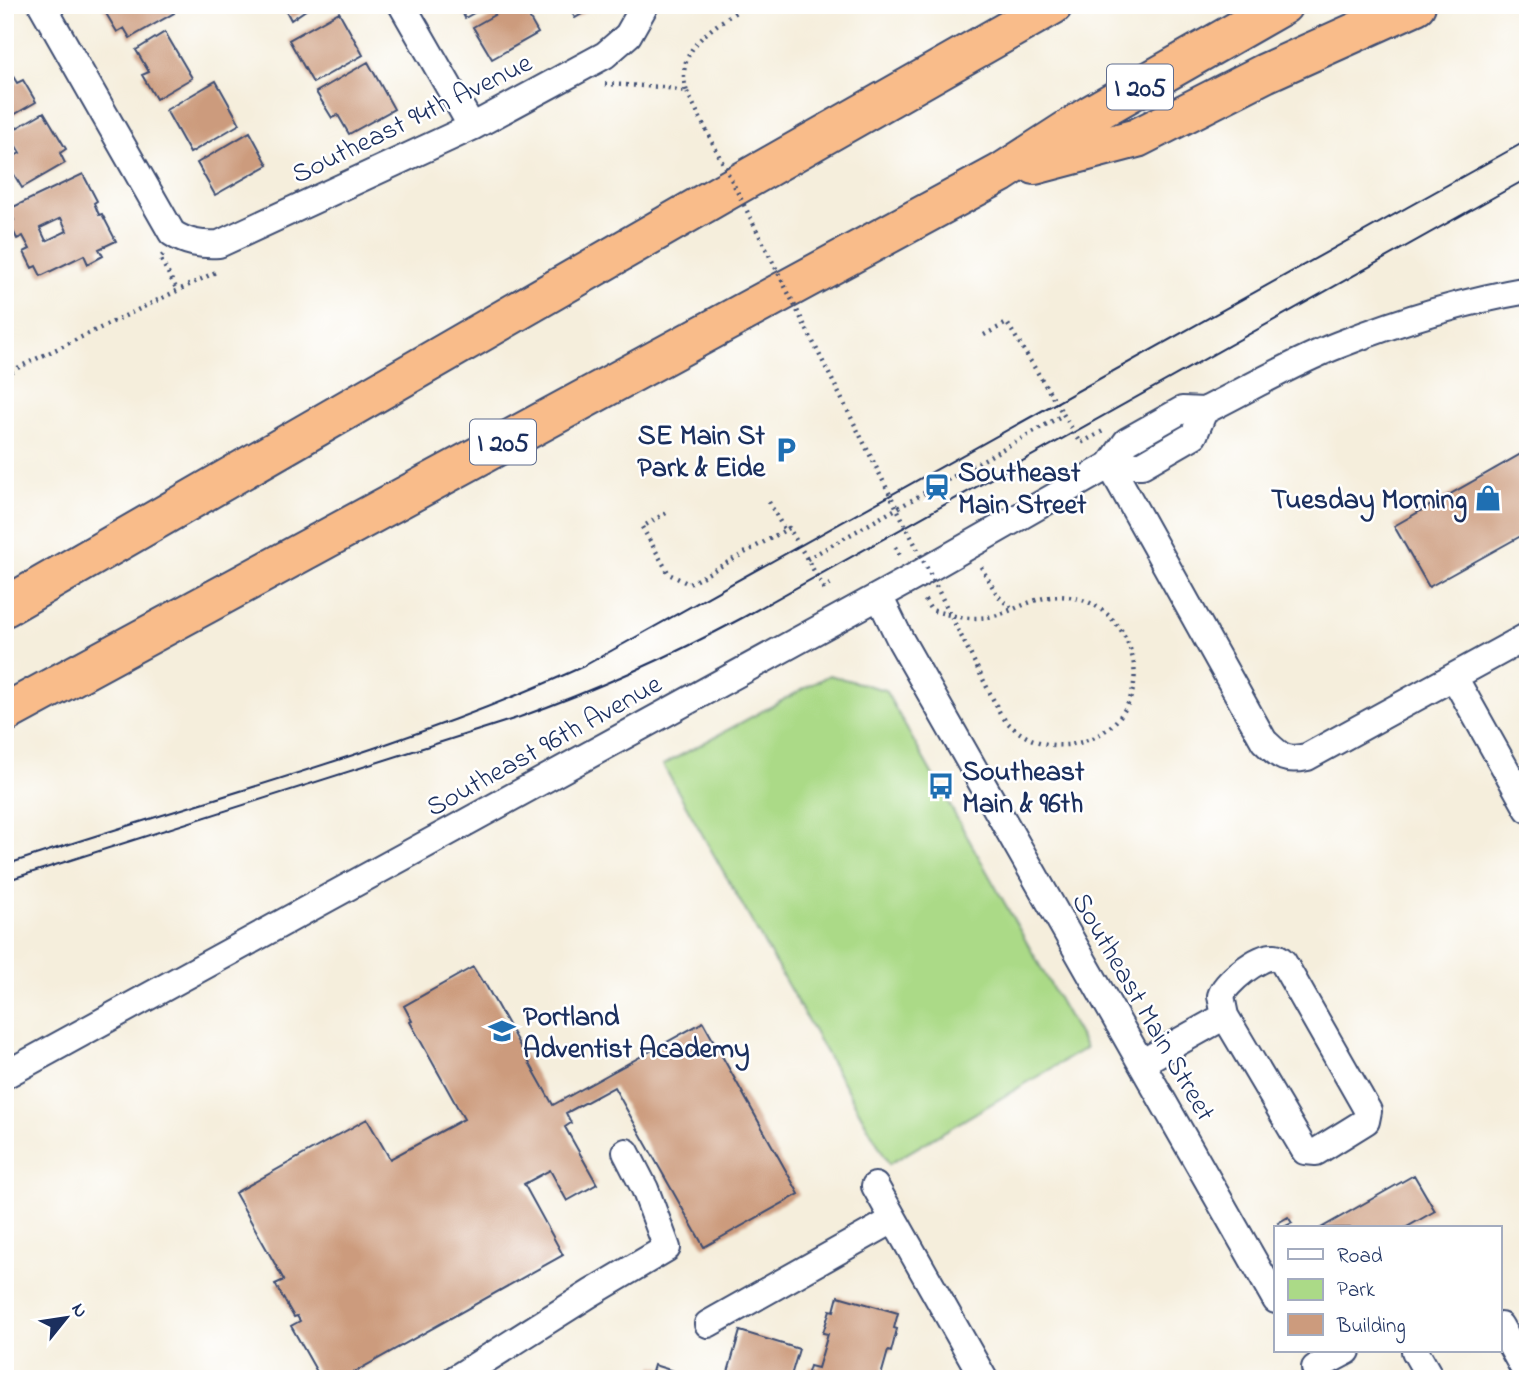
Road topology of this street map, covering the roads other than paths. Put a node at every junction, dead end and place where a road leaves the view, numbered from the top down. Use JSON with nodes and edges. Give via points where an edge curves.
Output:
{"nodes":[{"id":1,"x":42,"y":5,"type":"edge"},
{"id":2,"x":402,"y":5,"type":"edge"},
{"id":3,"x":645,"y":5,"type":"edge"},
{"id":4,"x":1283,"y":5,"type":"edge"},
{"id":5,"x":1416,"y":5,"type":"edge"},
{"id":6,"x":1037,"y":10,"type":"edge"},
{"id":7,"x":472,"y":127,"type":"junction"},
{"id":8,"x":1001,"y":173,"type":"junction"},
{"id":9,"x":1528,"y":290,"type":"edge"},
{"id":10,"x":1204,"y":411,"type":"junction"},
{"id":11,"x":1110,"y":465,"type":"junction"},
{"id":12,"x":879,"y":596,"type":"junction"},
{"id":13,"x":5,"y":607,"type":"edge"},
{"id":14,"x":1528,"y":636,"type":"edge"},
{"id":15,"x":1454,"y":677,"type":"junction"},
{"id":16,"x":5,"y":713,"type":"edge"},
{"id":17,"x":1528,"y":809,"type":"edge"},
{"id":18,"x":1225,"y":1016,"type":"junction"},
{"id":19,"x":1141,"y":1063,"type":"junction"},
{"id":20,"x":5,"y":1075,"type":"edge"},
{"id":21,"x":626,"y":1152,"type":"dead end"},
{"id":22,"x":875,"y":1186,"type":"dead end"},
{"id":23,"x":893,"y":1220,"type":"junction"},
{"id":24,"x":1274,"y":1296,"type":"edge"},
{"id":25,"x":708,"y":1324,"type":"dead end"},
{"id":26,"x":1502,"y":1330,"type":"edge"},
{"id":27,"x":1345,"y":1352,"type":"edge"},
{"id":28,"x":1416,"y":1352,"type":"edge"},
{"id":29,"x":1313,"y":1366,"type":"edge"},
{"id":30,"x":1528,"y":1376,"type":"edge"},
{"id":31,"x":455,"y":1379,"type":"edge"},
{"id":32,"x":984,"y":1379,"type":"edge"},
{"id":33,"x":1431,"y":1379,"type":"edge"}],
"edges":[{"from":1,"to":7,"type":"street","name":"Southeast 94th Avenue","via":[[172,233],[182,240],[219,244]]},
{"from":2,"to":7,"type":"street"},
{"from":3,"to":7,"type":"street","name":"Southeast 94th Avenue","via":[[628,35],[605,55]]},
{"from":4,"to":8,"type":"highway","number":"I 205","via":[[1093,114]]},
{"from":5,"to":8,"type":"highway","via":[[1265,73],[1137,138]]},
{"from":6,"to":13,"type":"highway"},
{"from":8,"to":16,"type":"highway","number":"I 205"},
{"from":9,"to":10,"type":"street","name":"Southeast 96th Avenue","via":[[1490,296],[1336,345]]},
{"from":10,"to":11,"type":"street","name":"Southeast 96th Avenue","via":[[1182,410],[1127,441]]},
{"from":10,"to":11,"type":"street","name":"Southeast 96th Avenue","via":[[1194,435],[1153,459],[1142,465]]},
{"from":11,"to":12,"type":"street","name":"Southeast 96th Avenue"},
{"from":11,"to":15,"type":"street","via":[[1264,741],[1279,755],[1291,760],[1307,757]]},
{"from":12,"to":19,"type":"street","name":"Southeast Main Street"},
{"from":12,"to":20,"type":"street","name":"Southeast 96th Avenue"},
{"from":14,"to":15,"type":"street"},
{"from":15,"to":17,"type":"street"},
{"from":18,"to":18,"type":"street","via":[[1221,996],[1228,982],[1267,957],[1280,959],[1368,1111],[1366,1121],[1316,1152],[1305,1151]]},
{"from":18,"to":19,"type":"street"},
{"from":19,"to":24,"type":"street","name":"Southeast Main Street"},
{"from":21,"to":31,"type":"street","via":[[667,1248]]},
{"from":22,"to":23,"type":"street"},
{"from":23,"to":25,"type":"street"},
{"from":23,"to":32,"type":"street"},
{"from":26,"to":30,"type":"street"},
{"from":27,"to":29,"type":"street"},
{"from":28,"to":33,"type":"street"}]}
